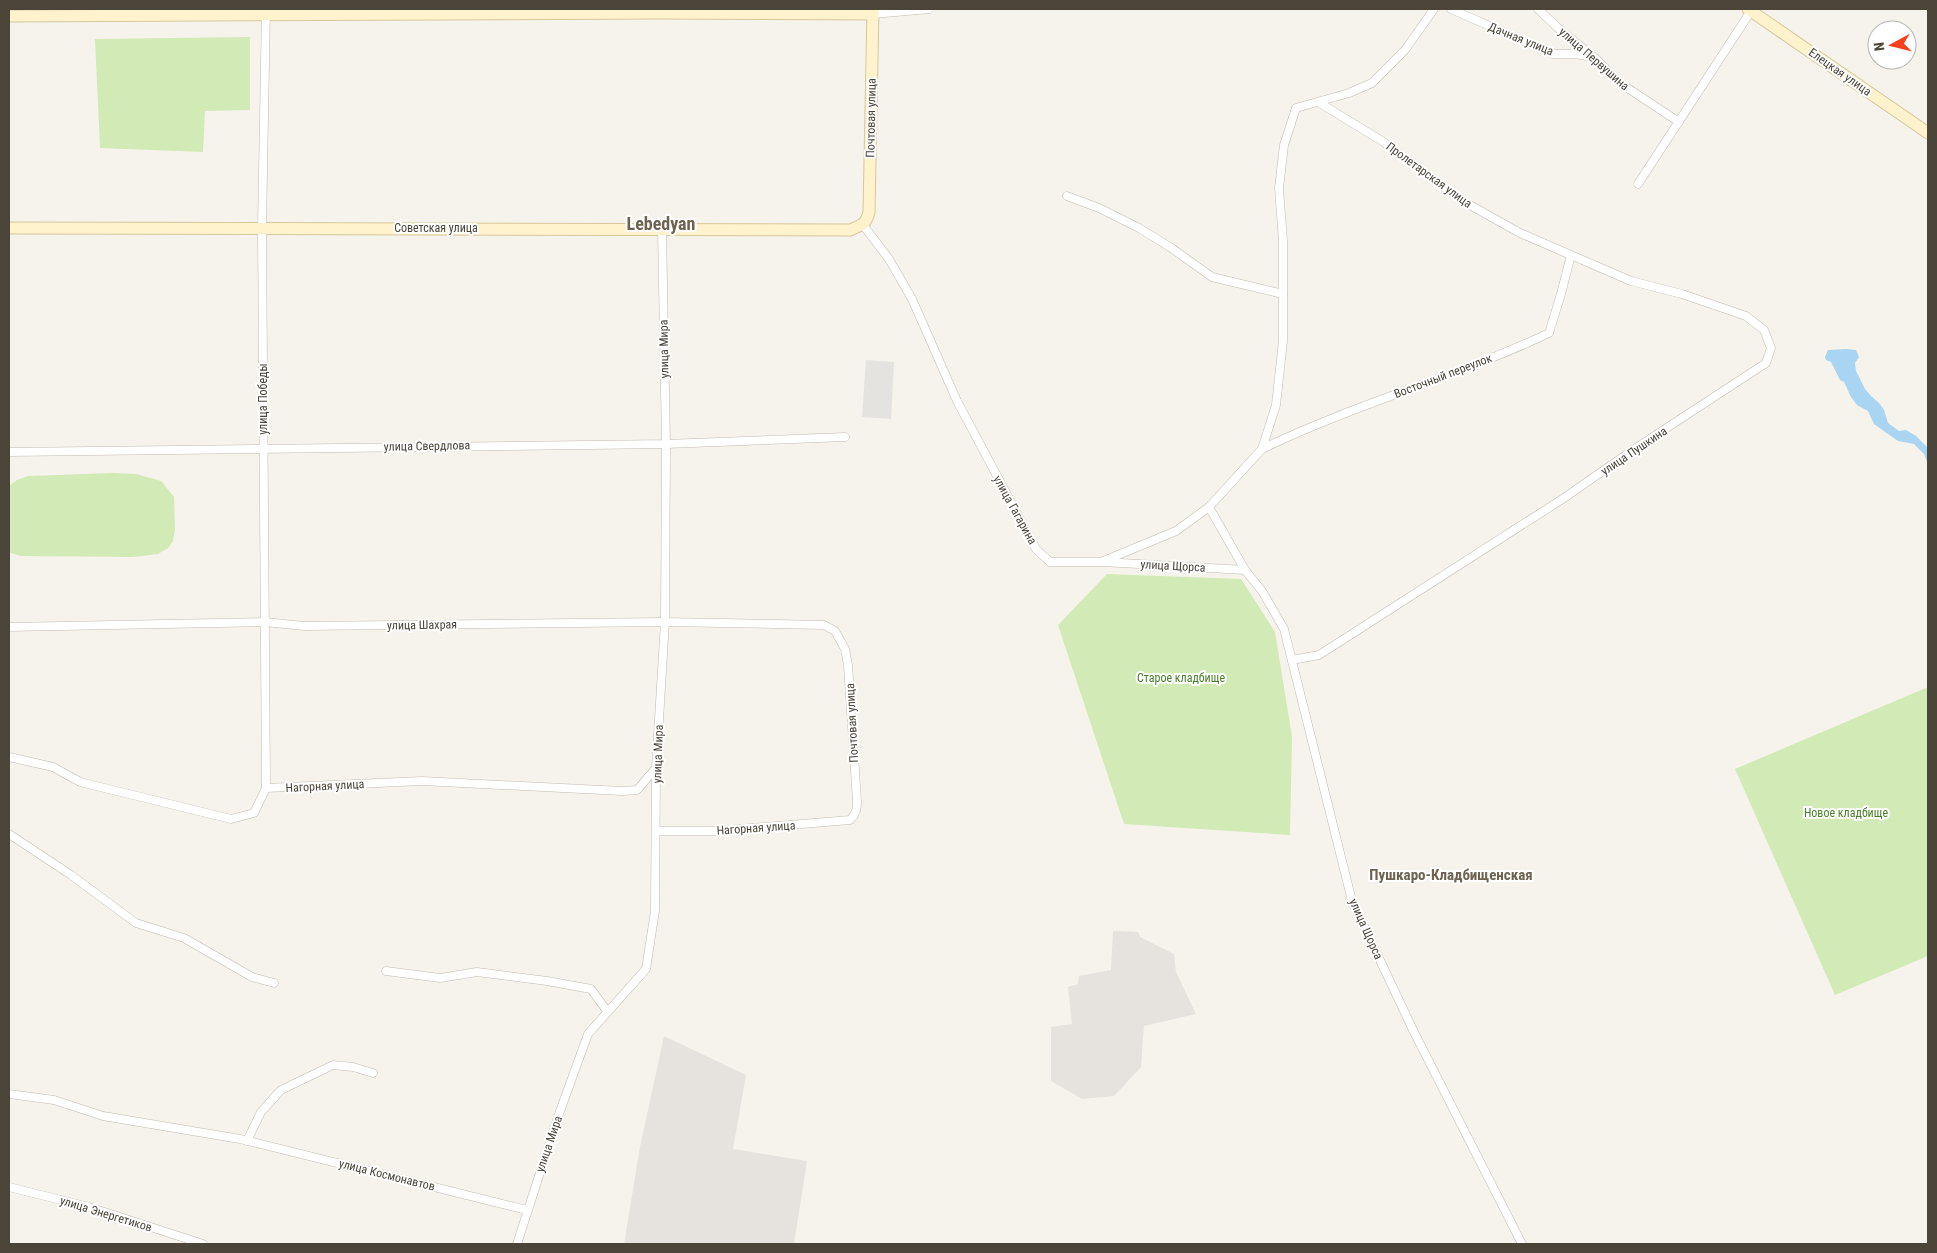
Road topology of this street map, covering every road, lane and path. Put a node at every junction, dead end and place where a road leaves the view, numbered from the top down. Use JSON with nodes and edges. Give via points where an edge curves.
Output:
{"nodes":[{"id":1,"x":929,"y":9,"type":"edge"},
{"id":2,"x":1434,"y":9,"type":"edge"},
{"id":3,"x":1451,"y":9,"type":"edge"},
{"id":4,"x":1538,"y":9,"type":"edge"},
{"id":5,"x":1750,"y":10,"type":"edge"},
{"id":6,"x":658,"y":11,"type":"edge"},
{"id":7,"x":266,"y":12,"type":"edge"},
{"id":8,"x":873,"y":12,"type":"edge"},
{"id":9,"x":9,"y":16,"type":"edge"},
{"id":10,"x":1594,"y":57,"type":"junction"},
{"id":11,"x":1318,"y":102,"type":"junction"},
{"id":12,"x":1678,"y":122,"type":"junction"},
{"id":13,"x":1928,"y":134,"type":"edge"},
{"id":14,"x":1638,"y":184,"type":"dead end"},
{"id":15,"x":1067,"y":196,"type":"dead end"},
{"id":16,"x":863,"y":225,"type":"junction"},
{"id":17,"x":262,"y":227,"type":"junction"},
{"id":18,"x":9,"y":228,"type":"edge"},
{"id":19,"x":662,"y":229,"type":"junction"},
{"id":20,"x":1571,"y":256,"type":"junction"},
{"id":21,"x":1283,"y":294,"type":"junction"},
{"id":22,"x":845,"y":437,"type":"dead end"},
{"id":23,"x":666,"y":444,"type":"junction"},
{"id":24,"x":264,"y":448,"type":"junction"},
{"id":25,"x":1262,"y":449,"type":"junction"},
{"id":26,"x":9,"y":452,"type":"edge"},
{"id":27,"x":1209,"y":507,"type":"junction"},
{"id":28,"x":1102,"y":562,"type":"junction"},
{"id":29,"x":1245,"y":570,"type":"junction"},
{"id":30,"x":265,"y":622,"type":"junction"},
{"id":31,"x":665,"y":622,"type":"junction"},
{"id":32,"x":9,"y":627,"type":"edge"},
{"id":33,"x":835,"y":631,"type":"joint"},
{"id":34,"x":1292,"y":660,"type":"junction"},
{"id":35,"x":9,"y":757,"type":"edge"},
{"id":36,"x":656,"y":768,"type":"junction"},
{"id":37,"x":266,"y":788,"type":"junction"},
{"id":38,"x":854,"y":816,"type":"joint"},
{"id":39,"x":656,"y":831,"type":"junction"},
{"id":40,"x":9,"y":834,"type":"edge"},
{"id":41,"x":386,"y":971,"type":"dead end"},
{"id":42,"x":274,"y":982,"type":"dead end"},
{"id":43,"x":607,"y":1011,"type":"junction"},
{"id":44,"x":373,"y":1073,"type":"dead end"},
{"id":45,"x":9,"y":1094,"type":"edge"},
{"id":46,"x":247,"y":1141,"type":"junction"},
{"id":47,"x":9,"y":1187,"type":"edge"},
{"id":48,"x":527,"y":1210,"type":"junction"},
{"id":49,"x":203,"y":1244,"type":"edge"},
{"id":50,"x":517,"y":1244,"type":"edge"},
{"id":51,"x":1522,"y":1244,"type":"edge"}],
"edges":[{"from":1,"to":8,"type":"street"},
{"from":2,"to":11,"type":"street","name":"улица Гагарина","via":[[1405,50],[1372,83]]},
{"from":3,"to":10,"type":"street","name":"Дачная улица","via":[[1553,54]]},
{"from":4,"to":10,"type":"street","name":"улица Первушина"},
{"from":5,"to":12,"type":"street","name":"Елецкая улица"},
{"from":5,"to":13,"type":"main road","name":"Елецкая улица"},
{"from":6,"to":7,"type":"main road"},
{"from":6,"to":8,"type":"main road"},
{"from":7,"to":9,"type":"main road"},
{"from":7,"to":17,"type":"street","name":"улица Победы"},
{"from":8,"to":16,"type":"main road","name":"Почтовая улица","via":[[870,200],[867,220]]},
{"from":10,"to":12,"type":"street","name":"улица Первушина","via":[[1620,83]]},
{"from":11,"to":20,"type":"street","name":"Пролетарская улица","via":[[1382,141],[1460,200]]},
{"from":11,"to":21,"type":"street","name":"улица Гагарина","via":[[1296,108],[1284,145],[1279,188]]},
{"from":12,"to":14,"type":"street","name":"Елецкая улица"},
{"from":15,"to":21,"type":"street","via":[[1139,228],[1212,277]]},
{"from":16,"to":19,"type":"main road","name":"Советская улица","via":[[850,230]]},
{"from":16,"to":28,"type":"street","name":"улица Гагарина","via":[[889,259],[912,299],[957,401],[1036,550],[1050,562]]},
{"from":17,"to":18,"type":"main road","name":"Советская улица"},
{"from":17,"to":19,"type":"main road","name":"Советская улица"},
{"from":17,"to":24,"type":"street","name":"улица Победы"},
{"from":19,"to":23,"type":"street","name":"улица Мира"},
{"from":20,"to":25,"type":"street","name":"Восточный переулок","via":[[1549,333],[1292,434]]},
{"from":20,"to":34,"type":"street","name":"улица Пушкина","via":[[1632,281],[1746,316],[1764,330],[1772,348],[1766,363],[1564,498],[1319,655]]},
{"from":21,"to":25,"type":"street","name":"улица Гагарина","via":[[1283,341],[1276,405]]},
{"from":22,"to":23,"type":"street","name":"улица Свердлова"},
{"from":23,"to":24,"type":"street","name":"улица Свердлова"},
{"from":23,"to":31,"type":"street","name":"улица Мира"},
{"from":24,"to":26,"type":"street","name":"улица Свердлова"},
{"from":24,"to":30,"type":"street","name":"улица Победы"},
{"from":25,"to":27,"type":"street","name":"улица Гагарина"},
{"from":27,"to":28,"type":"street","name":"улица Гагарина","via":[[1176,531]]},
{"from":27,"to":29,"type":"street","name":"улица Щорса"},
{"from":28,"to":29,"type":"street","name":"улица Щорса"},
{"from":29,"to":34,"type":"street","name":"улица Щорса","via":[[1262,591],[1284,629]]},
{"from":30,"to":31,"type":"street","name":"улица Шахрая","via":[[304,626]]},
{"from":30,"to":32,"type":"street","name":"улица Шахрая"},
{"from":30,"to":37,"type":"street","name":"улица Победы"},
{"from":31,"to":33,"type":"street","name":"улица Шахрая","via":[[824,625]]},
{"from":31,"to":36,"type":"street","name":"улица Мира"},
{"from":33,"to":38,"type":"street","name":"Почтовая улица","via":[[845,649],[848,665],[857,801]]},
{"from":34,"to":51,"type":"street","name":"улица Щорса","via":[[1352,901],[1414,1032]]},
{"from":35,"to":37,"type":"street","via":[[53,767],[80,782],[231,819],[254,813]]},
{"from":36,"to":37,"type":"street","name":"Нагорная улица","via":[[637,790],[622,791],[422,781]]},
{"from":36,"to":39,"type":"street","name":"улица Мира"},
{"from":38,"to":39,"type":"street","name":"Нагорная улица","via":[[850,820],[716,831]]},
{"from":39,"to":43,"type":"street","name":"улица Мира","via":[[655,911],[646,968]]},
{"from":40,"to":42,"type":"street","via":[[72,875],[136,923],[184,938],[252,977]]},
{"from":41,"to":43,"type":"street","via":[[440,978],[477,972],[547,981],[591,989]]},
{"from":43,"to":48,"type":"street","name":"улица Мира","via":[[588,1034]]},
{"from":44,"to":46,"type":"street","via":[[333,1065],[281,1090],[261,1112]]},
{"from":45,"to":46,"type":"street","name":"улица Космонавтов","via":[[54,1100],[103,1116]]},
{"from":46,"to":48,"type":"street","name":"улица Космонавтов"},
{"from":47,"to":49,"type":"street","name":"улица Энергетиков","via":[[88,1206]]},
{"from":48,"to":50,"type":"street","name":"улица Мира"}]}
